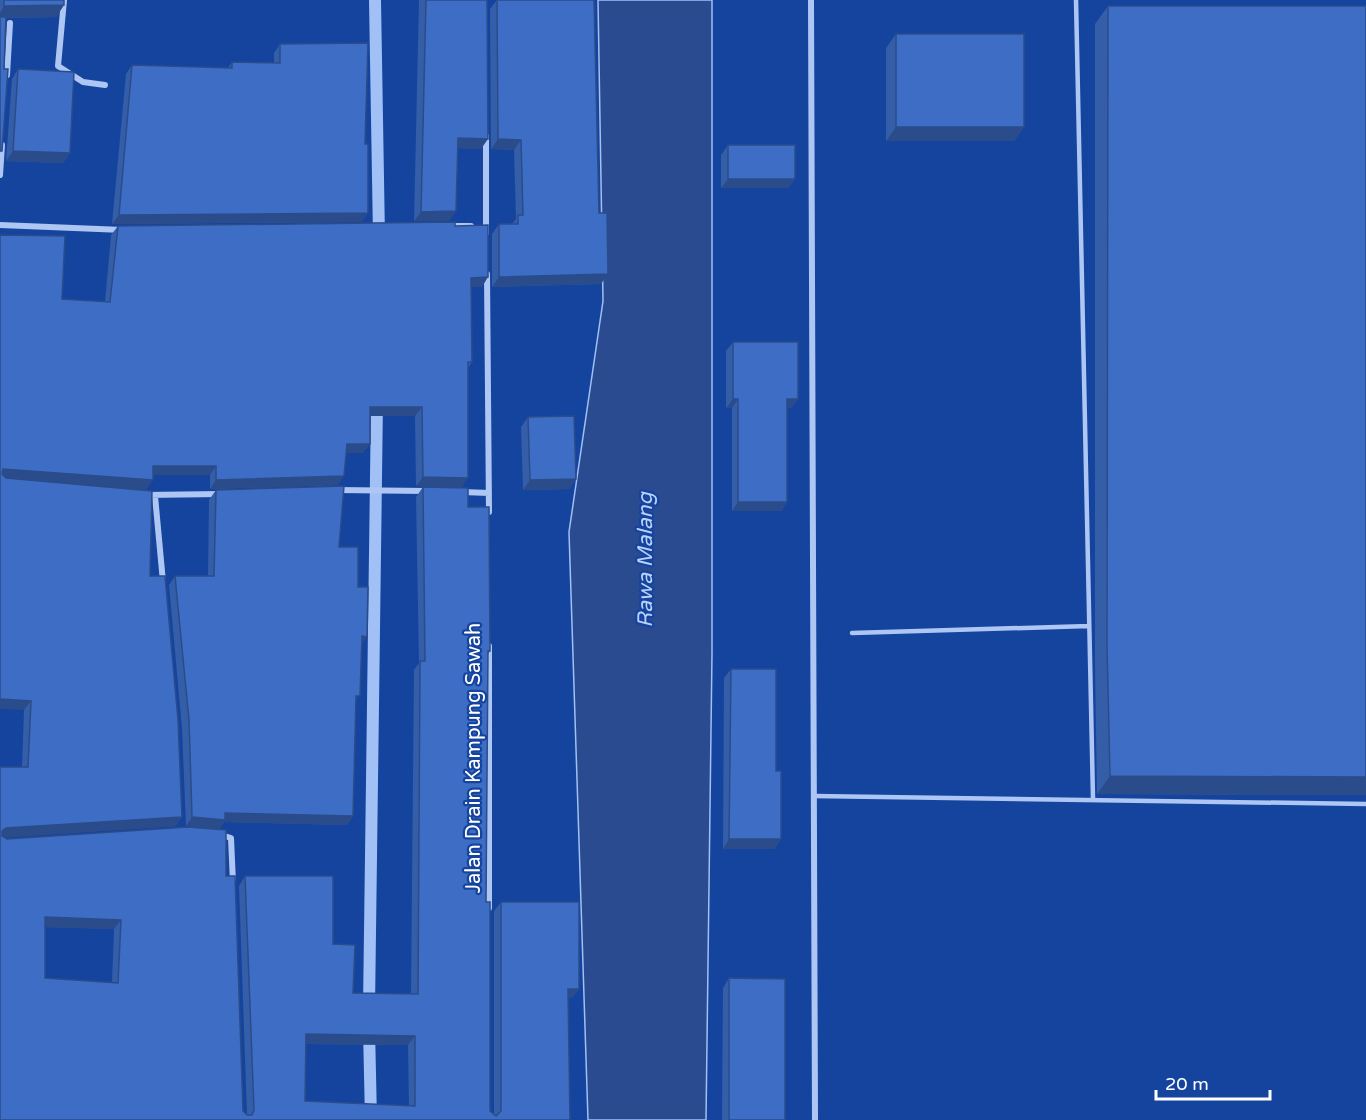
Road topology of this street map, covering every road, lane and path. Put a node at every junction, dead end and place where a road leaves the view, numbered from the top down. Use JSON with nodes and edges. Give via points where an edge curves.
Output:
{"nodes":[{"id":1,"x":64,"y":0,"type":"edge"},
{"id":2,"x":811,"y":0,"type":"edge"},
{"id":3,"x":1076,"y":0,"type":"edge"},
{"id":4,"x":10,"y":23,"type":"edge"},
{"id":5,"x":7,"y":83,"type":"edge"},
{"id":6,"x":105,"y":85,"type":"dead end"},
{"id":7,"x":486,"y":132,"type":"edge"},
{"id":8,"x":3,"y":140,"type":"edge"},
{"id":9,"x":0,"y":174,"type":"edge"},
{"id":10,"x":0,"y":225,"type":"edge"},
{"id":11,"x":438,"y":226,"type":"edge"},
{"id":12,"x":486,"y":226,"type":"junction"},
{"id":13,"x":130,"y":230,"type":"edge"},
{"id":14,"x":486,"y":246,"type":"edge"},
{"id":15,"x":487,"y":267,"type":"edge"},
{"id":16,"x":326,"y":490,"type":"edge"},
{"id":17,"x":436,"y":491,"type":"edge"},
{"id":18,"x":457,"y":492,"type":"edge"},
{"id":19,"x":235,"y":493,"type":"edge"},
{"id":20,"x":489,"y":493,"type":"junction"},
{"id":21,"x":131,"y":494,"type":"edge"},
{"id":22,"x":155,"y":496,"type":"junction"},
{"id":23,"x":489,"y":516,"type":"edge"},
{"id":24,"x":164,"y":589,"type":"edge"},
{"id":25,"x":1089,"y":626,"type":"junction"},
{"id":26,"x":489,"y":633,"type":"edge"},
{"id":27,"x":852,"y":633,"type":"dead end"},
{"id":28,"x":814,"y":796,"type":"junction"},
{"id":29,"x":1093,"y":799,"type":"junction"},
{"id":30,"x":1366,"y":804,"type":"edge"},
{"id":31,"x":214,"y":833,"type":"edge"},
{"id":32,"x":234,"y":891,"type":"edge"},
{"id":33,"x":489,"y":918,"type":"edge"},
{"id":34,"x":815,"y":1120,"type":"edge"}],
"edges":[{"from":1,"to":6,"type":"street","via":[[58,66],[83,82]]},
{"from":2,"to":28,"type":"street"},
{"from":3,"to":25,"type":"lane"},
{"from":4,"to":5,"type":"street"},
{"from":7,"to":12,"type":"street"},
{"from":8,"to":9,"type":"street"},
{"from":10,"to":13,"type":"street"},
{"from":11,"to":12,"type":"street"},
{"from":12,"to":14,"type":"street"},
{"from":15,"to":20,"type":"street"},
{"from":16,"to":17,"type":"street"},
{"from":18,"to":20,"type":"street"},
{"from":19,"to":22,"type":"street"},
{"from":20,"to":23,"type":"street"},
{"from":21,"to":22,"type":"street"},
{"from":22,"to":24,"type":"street"},
{"from":25,"to":27,"type":"lane"},
{"from":25,"to":29,"type":"lane"},
{"from":26,"to":33,"type":"street","name":"Jalan Drain Kampung Sawah"},
{"from":28,"to":29,"type":"lane"},
{"from":28,"to":34,"type":"street"},
{"from":29,"to":30,"type":"lane"},
{"from":31,"to":32,"type":"street","via":[[231,838]]}]}
